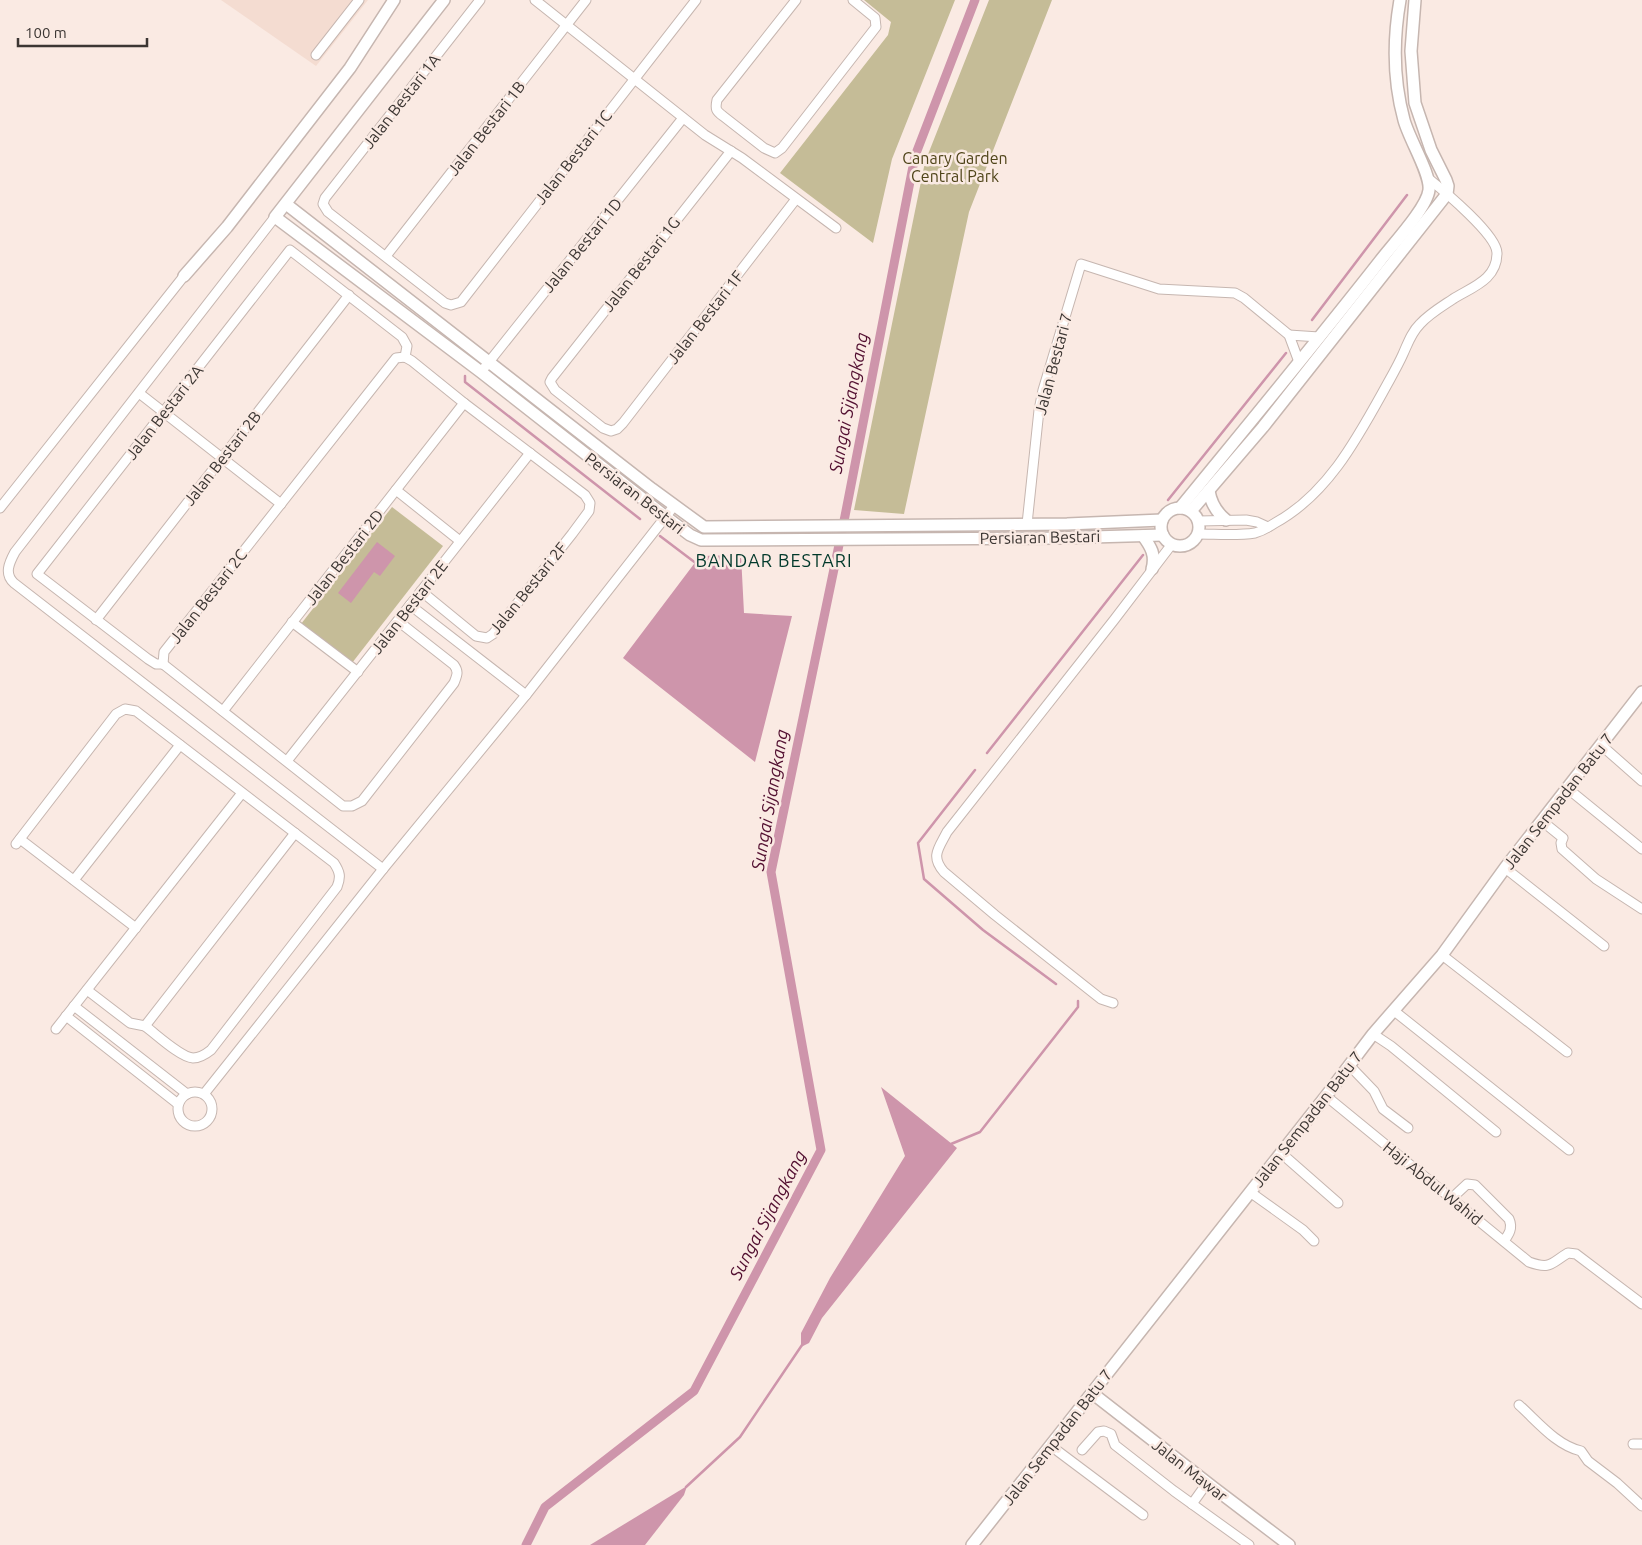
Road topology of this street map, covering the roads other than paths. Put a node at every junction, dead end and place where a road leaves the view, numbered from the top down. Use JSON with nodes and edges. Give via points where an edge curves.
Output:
{"nodes":[{"id":1,"x":359,"y":0,"type":"edge"},
{"id":2,"x":394,"y":0,"type":"edge"},
{"id":3,"x":444,"y":0,"type":"edge"},
{"id":4,"x":480,"y":0,"type":"edge"},
{"id":5,"x":535,"y":0,"type":"edge"},
{"id":6,"x":586,"y":0,"type":"edge"},
{"id":7,"x":696,"y":0,"type":"edge"},
{"id":8,"x":796,"y":0,"type":"edge"},
{"id":9,"x":854,"y":0,"type":"edge"},
{"id":10,"x":1400,"y":0,"type":"edge"},
{"id":11,"x":1415,"y":0,"type":"edge"},
{"id":12,"x":567,"y":25,"type":"junction"},
{"id":13,"x":316,"y":55,"type":"dead end"},
{"id":14,"x":634,"y":79,"type":"junction"},
{"id":15,"x":684,"y":118,"type":"junction"},
{"id":16,"x":731,"y":151,"type":"junction"},
{"id":17,"x":1429,"y":179,"type":"junction"},
{"id":18,"x":1447,"y":194,"type":"junction"},
{"id":19,"x":796,"y":199,"type":"junction"},
{"id":20,"x":286,"y":204,"type":"junction"},
{"id":21,"x":276,"y":217,"type":"junction"},
{"id":22,"x":836,"y":228,"type":"dead end"},
{"id":23,"x":386,"y":256,"type":"junction"},
{"id":24,"x":184,"y":276,"type":"joint"},
{"id":25,"x":349,"y":295,"type":"junction"},
{"id":26,"x":1289,"y":336,"type":"junction"},
{"id":27,"x":1319,"y":337,"type":"junction"},
{"id":28,"x":404,"y":357,"type":"junction"},
{"id":29,"x":489,"y":361,"type":"junction"},
{"id":30,"x":1299,"y":362,"type":"junction"},
{"id":31,"x":481,"y":372,"type":"junction"},
{"id":32,"x":139,"y":393,"type":"junction"},
{"id":33,"x":464,"y":403,"type":"junction"},
{"id":34,"x":164,"y":413,"type":"junction"},
{"id":35,"x":611,"y":431,"type":"joint"},
{"id":36,"x":530,"y":452,"type":"junction"},
{"id":37,"x":222,"y":458,"type":"junction"},
{"id":38,"x":396,"y":490,"type":"junction"},
{"id":39,"x":1209,"y":491,"type":"junction"},
{"id":40,"x":281,"y":504,"type":"junction"},
{"id":41,"x":674,"y":506,"type":"junction"},
{"id":42,"x":0,"y":508,"type":"edge"},
{"id":43,"x":1180,"y":508,"type":"junction"},
{"id":44,"x":1192,"y":511,"type":"junction"},
{"id":45,"x":666,"y":517,"type":"junction"},
{"id":46,"x":1162,"y":520,"type":"junction"},
{"id":47,"x":1226,"y":520,"type":"junction"},
{"id":48,"x":1199,"y":521,"type":"junction"},
{"id":49,"x":1027,"y":524,"type":"junction"},
{"id":50,"x":1268,"y":528,"type":"junction"},
{"id":51,"x":1198,"y":534,"type":"junction"},
{"id":52,"x":1163,"y":535,"type":"junction"},
{"id":53,"x":1143,"y":536,"type":"junction"},
{"id":54,"x":460,"y":541,"type":"junction"},
{"id":55,"x":1172,"y":544,"type":"junction"},
{"id":56,"x":1152,"y":569,"type":"junction"},
{"id":57,"x":421,"y":591,"type":"junction"},
{"id":58,"x":410,"y":605,"type":"junction"},
{"id":59,"x":96,"y":620,"type":"junction"},
{"id":60,"x":398,"y":621,"type":"junction"},
{"id":61,"x":292,"y":622,"type":"junction"},
{"id":62,"x":164,"y":664,"type":"junction"},
{"id":63,"x":358,"y":672,"type":"junction"},
{"id":64,"x":1642,"y":692,"type":"edge"},
{"id":65,"x":526,"y":695,"type":"junction"},
{"id":66,"x":223,"y":711,"type":"junction"},
{"id":67,"x":180,"y":745,"type":"junction"},
{"id":68,"x":1601,"y":745,"type":"junction"},
{"id":69,"x":287,"y":761,"type":"junction"},
{"id":70,"x":1642,"y":781,"type":"edge"},
{"id":71,"x":1567,"y":788,"type":"junction"},
{"id":72,"x":242,"y":793,"type":"junction"},
{"id":73,"x":1542,"y":820,"type":"junction"},
{"id":74,"x":295,"y":833,"type":"junction"},
{"id":75,"x":1642,"y":849,"type":"edge"},
{"id":76,"x":1505,"y":868,"type":"junction"},
{"id":77,"x":382,"y":869,"type":"junction"},
{"id":78,"x":74,"y":880,"type":"junction"},
{"id":79,"x":1642,"y":909,"type":"edge"},
{"id":80,"x":136,"y":928,"type":"junction"},
{"id":81,"x":1604,"y":946,"type":"dead end"},
{"id":82,"x":1442,"y":955,"type":"junction"},
{"id":83,"x":87,"y":990,"type":"junction"},
{"id":84,"x":1113,"y":1003,"type":"dead end"},
{"id":85,"x":74,"y":1006,"type":"junction"},
{"id":86,"x":1393,"y":1010,"type":"junction"},
{"id":87,"x":66,"y":1016,"type":"junction"},
{"id":88,"x":145,"y":1026,"type":"junction"},
{"id":89,"x":56,"y":1029,"type":"dead end"},
{"id":90,"x":1373,"y":1034,"type":"junction"},
{"id":91,"x":1567,"y":1052,"type":"dead end"},
{"id":92,"x":1349,"y":1064,"type":"junction"},
{"id":93,"x":187,"y":1094,"type":"junction"},
{"id":94,"x":204,"y":1094,"type":"junction"},
{"id":95,"x":1326,"y":1096,"type":"junction"},
{"id":96,"x":178,"y":1104,"type":"junction"},
{"id":97,"x":1408,"y":1128,"type":"dead end"},
{"id":98,"x":1496,"y":1132,"type":"dead end"},
{"id":99,"x":1569,"y":1150,"type":"dead end"},
{"id":100,"x":1281,"y":1153,"type":"junction"},
{"id":101,"x":1250,"y":1192,"type":"junction"},
{"id":102,"x":1452,"y":1198,"type":"junction"},
{"id":103,"x":1338,"y":1203,"type":"dead end"},
{"id":104,"x":1504,"y":1241,"type":"junction"},
{"id":105,"x":1314,"y":1242,"type":"dead end"},
{"id":106,"x":1642,"y":1304,"type":"edge"},
{"id":107,"x":1092,"y":1393,"type":"junction"},
{"id":108,"x":1519,"y":1405,"type":"dead end"},
{"id":109,"x":1051,"y":1446,"type":"junction"},
{"id":110,"x":1082,"y":1450,"type":"dead end"},
{"id":111,"x":1206,"y":1483,"type":"junction"},
{"id":112,"x":1192,"y":1504,"type":"junction"},
{"id":113,"x":1642,"y":1506,"type":"edge"},
{"id":114,"x":1143,"y":1515,"type":"dead end"},
{"id":115,"x":974,"y":1544,"type":"edge"},
{"id":116,"x":1249,"y":1545,"type":"edge"},
{"id":117,"x":1289,"y":1545,"type":"edge"}],
"edges":[{"from":1,"to":13,"type":"street"},
{"from":2,"to":24,"type":"street","via":[[350,68],[227,227]]},
{"from":3,"to":20,"type":"street"},
{"from":4,"to":23,"type":"street","name":"Jalan Bestari 1A","via":[[325,198],[328,212]]},
{"from":5,"to":12,"type":"street"},
{"from":6,"to":12,"type":"street","name":"Jalan Bestari 1B"},
{"from":7,"to":14,"type":"street","name":"Jalan Bestari 1C"},
{"from":8,"to":9,"type":"street","via":[[716,100],[715,108],[722,116],[775,153],[876,27],[875,18]]},
{"from":10,"to":17,"type":"street","via":[[1395,34],[1395,76],[1410,140]]},
{"from":11,"to":18,"type":"street","via":[[1411,51],[1415,103],[1431,150],[1446,180]]},
{"from":12,"to":14,"type":"street"},
{"from":12,"to":23,"type":"street","name":"Jalan Bestari 1B"},
{"from":14,"to":15,"type":"street"},
{"from":14,"to":23,"type":"street","name":"Jalan Bestari 1C","via":[[461,302],[445,303]]},
{"from":15,"to":16,"type":"street"},
{"from":15,"to":29,"type":"street","name":"Jalan Bestari 1D"},
{"from":16,"to":19,"type":"street"},
{"from":16,"to":35,"type":"street","name":"Jalan Bestari 1G","via":[[550,382],[555,390]]},
{"from":17,"to":18,"type":"street"},
{"from":17,"to":27,"type":"street","via":[[1428,197],[1420,210]]},
{"from":18,"to":39,"type":"street"},
{"from":18,"to":50,"type":"street","via":[[1489,235],[1497,250],[1496,266],[1475,287],[1454,298],[1420,324],[1343,460],[1302,505]]},
{"from":19,"to":22,"type":"street"},
{"from":19,"to":35,"type":"street","name":"Jalan Bestari 1F","via":[[623,423]]},
{"from":20,"to":21,"type":"street"},
{"from":20,"to":29,"type":"street","name":"Persiaran Bestari"},
{"from":21,"to":31,"type":"street","name":"Persiaran Bestari"},
{"from":21,"to":32,"type":"street"},
{"from":24,"to":42,"type":"street"},
{"from":25,"to":28,"type":"street","via":[[402,337],[407,346]]},
{"from":25,"to":34,"type":"street","name":"Jalan Bestari 2A","via":[[290,250]]},
{"from":25,"to":37,"type":"street","name":"Jalan Bestari 2B"},
{"from":26,"to":27,"type":"street"},
{"from":26,"to":30,"type":"street"},
{"from":26,"to":49,"type":"street","name":"Jalan Bestari 7","via":[[1235,293],[1159,288],[1081,264],[1043,390]]},
{"from":27,"to":30,"type":"street"},
{"from":28,"to":33,"type":"street"},
{"from":28,"to":40,"type":"street","name":"Jalan Bestari 2C","via":[[396,358]]},
{"from":29,"to":31,"type":"street","name":"Jalan Bestari 1D"},
{"from":29,"to":41,"type":"street","name":"Persiaran Bestari"},
{"from":30,"to":43,"type":"street"},
{"from":31,"to":45,"type":"street","name":"Persiaran Bestari"},
{"from":32,"to":34,"type":"street"},
{"from":32,"to":77,"type":"street","via":[[15,552],[8,571],[10,579]]},
{"from":33,"to":36,"type":"street"},
{"from":33,"to":38,"type":"street","name":"Jalan Bestari 2D"},
{"from":34,"to":37,"type":"street"},
{"from":34,"to":59,"type":"street","name":"Jalan Bestari 2A","via":[[37,574]]},
{"from":36,"to":54,"type":"street","name":"Jalan Bestari 2E"},
{"from":36,"to":57,"type":"street","name":"Jalan Bestari 2F","via":[[585,495],[590,503],[589,511],[493,634],[487,638],[476,636]]},
{"from":37,"to":40,"type":"street"},
{"from":37,"to":59,"type":"street","name":"Jalan Bestari 2B"},
{"from":38,"to":54,"type":"street"},
{"from":38,"to":61,"type":"street","name":"Jalan Bestari 2D"},
{"from":39,"to":44,"type":"street"},
{"from":39,"to":47,"type":"street","via":[[1214,506]]},
{"from":40,"to":62,"type":"street","name":"Jalan Bestari 2C","via":[[164,652]]},
{"from":41,"to":45,"type":"street"},
{"from":41,"to":49,"type":"street","name":"Persiaran Bestari","via":[[704,527]]},
{"from":43,"to":44,"type":"street"},
{"from":43,"to":46,"type":"street","via":[[1169,511]]},
{"from":44,"to":48,"type":"street"},
{"from":45,"to":53,"type":"street","name":"Persiaran Bestari","via":[[701,540]]},
{"from":45,"to":65,"type":"street"},
{"from":46,"to":49,"type":"street","name":"Persiaran Bestari"},
{"from":46,"to":52,"type":"street"},
{"from":47,"to":48,"type":"street"},
{"from":47,"to":50,"type":"street","via":[[1252,521]]},
{"from":48,"to":51,"type":"street"},
{"from":50,"to":51,"type":"street","via":[[1254,533]]},
{"from":51,"to":55,"type":"street","via":[[1184,546]]},
{"from":52,"to":53,"type":"street","name":"Persiaran Bestari"},
{"from":52,"to":55,"type":"street"},
{"from":53,"to":56,"type":"street","via":[[1153,551]]},
{"from":54,"to":57,"type":"street","name":"Jalan Bestari 2E"},
{"from":55,"to":56,"type":"street"},
{"from":56,"to":84,"type":"street","via":[[947,832],[936,852],[944,872],[1101,999]]},
{"from":57,"to":58,"type":"street","name":"Jalan Bestari 2E"},
{"from":58,"to":60,"type":"street","name":"Jalan Bestari 2E"},
{"from":58,"to":65,"type":"street"},
{"from":59,"to":62,"type":"street","via":[[156,664]]},
{"from":60,"to":63,"type":"street","name":"Jalan Bestari 2E"},
{"from":60,"to":69,"type":"street","name":"Jalan Bestari 2C","via":[[454,665],[458,674],[362,801],[343,806]]},
{"from":61,"to":63,"type":"street"},
{"from":61,"to":66,"type":"street","name":"Jalan Bestari 2D"},
{"from":62,"to":66,"type":"street","name":"Jalan Bestari 2C"},
{"from":63,"to":69,"type":"street","name":"Jalan Bestari 2E"},
{"from":64,"to":68,"type":"street","name":"Jalan Sempadan Batu 7"},
{"from":65,"to":77,"type":"street"},
{"from":66,"to":69,"type":"street","name":"Jalan Bestari 2C"},
{"from":67,"to":72,"type":"street"},
{"from":67,"to":78,"type":"street"},
{"from":67,"to":78,"type":"street","via":[[136,711],[125,709],[116,714],[18,841]]},
{"from":68,"to":70,"type":"street"},
{"from":68,"to":71,"type":"street","name":"Jalan Sempadan Batu 7"},
{"from":71,"to":73,"type":"street","name":"Jalan Sempadan Batu 7"},
{"from":71,"to":75,"type":"street"},
{"from":72,"to":74,"type":"street"},
{"from":72,"to":80,"type":"street"},
{"from":73,"to":76,"type":"street","name":"Jalan Sempadan Batu 7"},
{"from":73,"to":79,"type":"street","via":[[1563,838],[1562,849],[1596,879]]},
{"from":74,"to":88,"type":"street"},
{"from":74,"to":88,"type":"street","via":[[334,863],[339,871],[338,887],[204,1056],[184,1055]]},
{"from":76,"to":81,"type":"street"},
{"from":76,"to":82,"type":"street","name":"Jalan Sempadan Batu 7"},
{"from":77,"to":94,"type":"street"},
{"from":78,"to":80,"type":"street"},
{"from":80,"to":83,"type":"street"},
{"from":82,"to":86,"type":"street","name":"Jalan Sempadan Batu 7"},
{"from":82,"to":91,"type":"street"},
{"from":83,"to":85,"type":"street"},
{"from":83,"to":88,"type":"street","via":[[130,1023]]},
{"from":85,"to":87,"type":"street"},
{"from":85,"to":93,"type":"street"},
{"from":86,"to":90,"type":"street","name":"Jalan Sempadan Batu 7"},
{"from":86,"to":99,"type":"street"},
{"from":87,"to":89,"type":"street"},
{"from":87,"to":96,"type":"street"},
{"from":90,"to":92,"type":"street","name":"Jalan Sempadan Batu 7"},
{"from":90,"to":98,"type":"street"},
{"from":92,"to":95,"type":"street","name":"Jalan Sempadan Batu 7"},
{"from":92,"to":97,"type":"street","via":[[1374,1091],[1383,1109]]},
{"from":93,"to":94,"type":"street"},
{"from":93,"to":96,"type":"street"},
{"from":94,"to":96,"type":"street","via":[[210,1099],[212,1114],[202,1126],[186,1125],[180,1119]]},
{"from":95,"to":100,"type":"street","name":"Jalan Sempadan Batu 7"},
{"from":95,"to":102,"type":"street","name":"Haji Abdul Wahid"},
{"from":100,"to":101,"type":"street","name":"Jalan Sempadan Batu 7"},
{"from":100,"to":103,"type":"street"},
{"from":101,"to":105,"type":"street","via":[[1303,1230]]},
{"from":101,"to":107,"type":"street","name":"Jalan Sempadan Batu 7"},
{"from":102,"to":104,"type":"street","name":"Haji Abdul Wahid"},
{"from":102,"to":104,"type":"street","via":[[1467,1184],[1475,1185],[1509,1219],[1511,1230]]},
{"from":104,"to":106,"type":"street","name":"Haji Abdul Wahid","via":[[1530,1262],[1541,1266],[1551,1265],[1568,1253],[1576,1254]]},
{"from":107,"to":109,"type":"street","name":"Jalan Sempadan Batu 7"},
{"from":107,"to":111,"type":"street","name":"Jalan Mawar"},
{"from":108,"to":113,"type":"street","via":[[1570,1448],[1581,1451],[1588,1461]]},
{"from":109,"to":114,"type":"street"},
{"from":109,"to":115,"type":"street","name":"Jalan Sempadan Batu 7"},
{"from":110,"to":112,"type":"street","via":[[1098,1432],[1111,1434],[1115,1445]]},
{"from":111,"to":112,"type":"street"},
{"from":111,"to":117,"type":"street","name":"Jalan Mawar"},
{"from":112,"to":116,"type":"street"}]}
